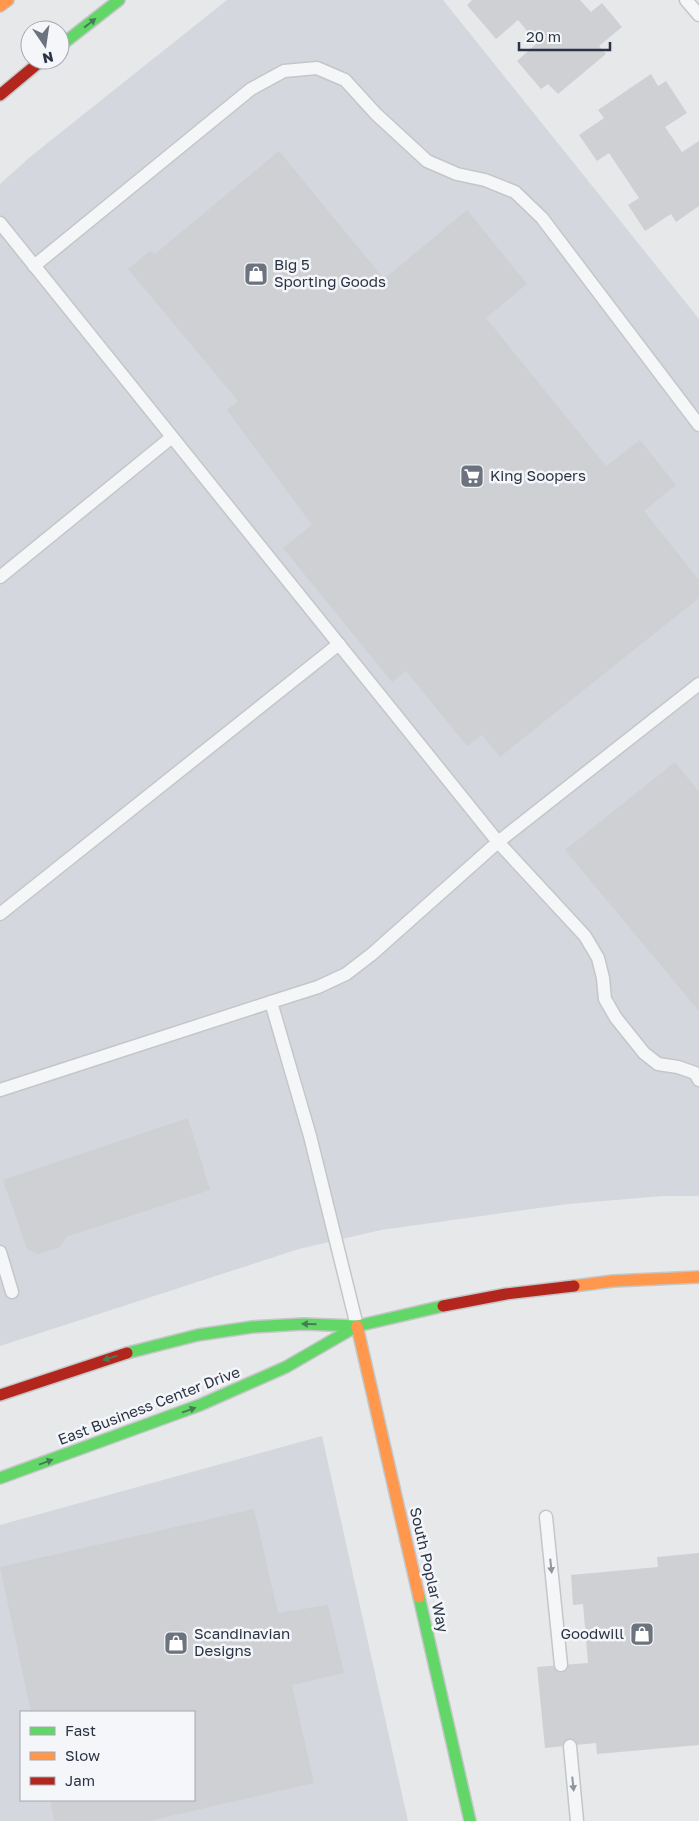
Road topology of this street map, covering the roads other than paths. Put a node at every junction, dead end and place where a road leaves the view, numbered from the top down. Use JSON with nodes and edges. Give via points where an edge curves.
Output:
{"nodes":[{"id":1,"x":8,"y":0,"type":"edge"},
{"id":2,"x":119,"y":0,"type":"edge"},
{"id":3,"x":686,"y":0,"type":"edge"},
{"id":4,"x":0,"y":6,"type":"edge"},
{"id":5,"x":699,"y":15,"type":"edge"},
{"id":6,"x":70,"y":38,"type":"edge"},
{"id":7,"x":30,"y":70,"type":"edge"},
{"id":8,"x":0,"y":95,"type":"edge"},
{"id":9,"x":0,"y":223,"type":"edge"},
{"id":10,"x":34,"y":266,"type":"junction"},
{"id":11,"x":699,"y":425,"type":"edge"},
{"id":12,"x":172,"y":437,"type":"junction"},
{"id":13,"x":0,"y":576,"type":"edge"},
{"id":14,"x":339,"y":644,"type":"junction"},
{"id":15,"x":699,"y":684,"type":"edge"},
{"id":16,"x":498,"y":842,"type":"junction"},
{"id":17,"x":0,"y":914,"type":"edge"},
{"id":18,"x":271,"y":1002,"type":"junction"},
{"id":19,"x":699,"y":1080,"type":"edge"},
{"id":20,"x":0,"y":1090,"type":"edge"},
{"id":21,"x":0,"y":1252,"type":"edge"},
{"id":22,"x":699,"y":1277,"type":"edge"},
{"id":23,"x":12,"y":1292,"type":"dead end"},
{"id":24,"x":357,"y":1326,"type":"junction"},
{"id":25,"x":0,"y":1395,"type":"edge"},
{"id":26,"x":0,"y":1478,"type":"edge"},
{"id":27,"x":546,"y":1517,"type":"dead end"},
{"id":28,"x":561,"y":1665,"type":"dead end"},
{"id":29,"x":570,"y":1746,"type":"dead end"},
{"id":30,"x":470,"y":1821,"type":"edge"},
{"id":31,"x":577,"y":1821,"type":"edge"}],
"edges":[{"from":1,"to":4,"type":"street"},
{"from":6,"to":2,"type":"street","one_way":true},
{"from":3,"to":5,"type":"lane"},
{"from":7,"to":8,"type":"street"},
{"from":9,"to":10,"type":"lane"},
{"from":10,"to":11,"type":"lane","via":[[251,89],[284,71],[317,68],[345,80],[427,161],[515,192],[542,218]]},
{"from":10,"to":12,"type":"lane"},
{"from":12,"to":13,"type":"lane"},
{"from":12,"to":14,"type":"lane"},
{"from":14,"to":16,"type":"lane"},
{"from":14,"to":17,"type":"lane"},
{"from":15,"to":16,"type":"lane"},
{"from":16,"to":18,"type":"lane","via":[[346,974]]},
{"from":16,"to":19,"type":"lane","via":[[586,936],[598,958],[605,999],[644,1053],[658,1064],[695,1073]]},
{"from":18,"to":20,"type":"lane"},
{"from":18,"to":24,"type":"lane","via":[[310,1136]]},
{"from":21,"to":23,"type":"lane"},
{"from":22,"to":24,"type":"street","name":"East Business Center Drive","via":[[613,1282],[516,1293]]},
{"from":24,"to":25,"type":"street","name":"East Business Center Drive","one_way":true,"via":[[302,1324],[198,1335],[127,1353]]},
{"from":26,"to":24,"type":"street","name":"East Business Center Drive","one_way":true,"via":[[200,1405],[286,1366]]},
{"from":24,"to":30,"type":"street","name":"South Poplar Way"},
{"from":27,"to":28,"type":"lane","one_way":true},
{"from":29,"to":31,"type":"lane","one_way":true}]}
